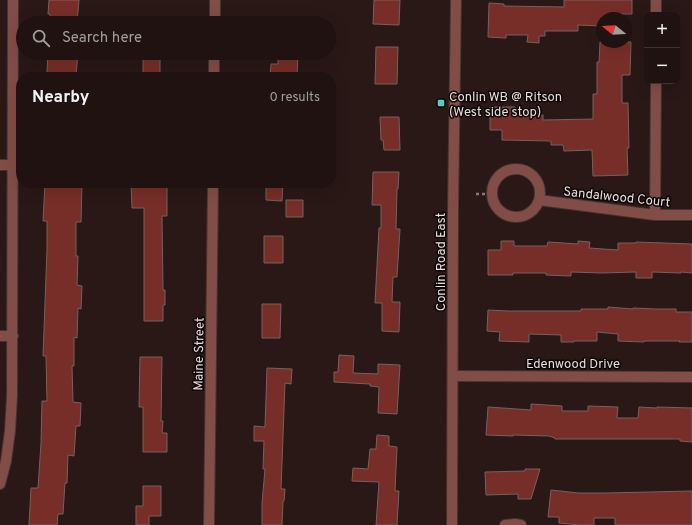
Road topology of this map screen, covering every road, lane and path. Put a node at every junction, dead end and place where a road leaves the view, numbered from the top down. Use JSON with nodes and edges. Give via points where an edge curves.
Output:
{"nodes":[{"id":1,"x":13,"y":0,"type":"edge"},
{"id":2,"x":215,"y":0,"type":"edge"},
{"id":3,"x":456,"y":0,"type":"edge"},
{"id":4,"x":656,"y":0,"type":"edge"},
{"id":5,"x":656,"y":12,"type":"edge"},
{"id":6,"x":214,"y":16,"type":"edge"},
{"id":7,"x":214,"y":60,"type":"edge"},
{"id":8,"x":214,"y":72,"type":"edge"},
{"id":9,"x":656,"y":84,"type":"edge"},
{"id":10,"x":0,"y":165,"type":"edge"},
{"id":11,"x":13,"y":165,"type":"junction"},
{"id":12,"x":213,"y":188,"type":"edge"},
{"id":13,"x":476,"y":194,"type":"dead end"},
{"id":14,"x":492,"y":194,"type":"junction"},
{"id":15,"x":539,"y":200,"type":"junction"},
{"id":16,"x":655,"y":215,"type":"junction"},
{"id":17,"x":692,"y":215,"type":"edge"},
{"id":18,"x":0,"y":336,"type":"edge"},
{"id":19,"x":13,"y":336,"type":"junction"},
{"id":20,"x":453,"y":376,"type":"junction"},
{"id":21,"x":692,"y":377,"type":"edge"},
{"id":22,"x":0,"y":484,"type":"edge"},
{"id":23,"x":210,"y":525,"type":"edge"},
{"id":24,"x":452,"y":525,"type":"edge"},
{"id":25,"x":506,"y":525,"type":"edge"},
{"id":26,"x":521,"y":525,"type":"edge"}],
"edges":[{"from":1,"to":11,"type":"street"},
{"from":2,"to":6,"type":"street"},
{"from":3,"to":20,"type":"street","name":"Conlin Road East"},
{"from":4,"to":5,"type":"street"},
{"from":7,"to":8,"type":"street"},
{"from":9,"to":16,"type":"street"},
{"from":10,"to":11,"type":"street"},
{"from":11,"to":19,"type":"street"},
{"from":12,"to":23,"type":"street","name":"Maine Street"},
{"from":13,"to":14,"type":"path"},
{"from":14,"to":15,"type":"street","via":[[495,206],[508,216],[524,216],[531,212]]},
{"from":14,"to":15,"type":"street","via":[[496,179],[504,172],[524,170],[533,175],[538,184]]},
{"from":15,"to":16,"type":"street","name":"Sandalwood Court"},
{"from":16,"to":17,"type":"street","name":"Sandalwood Court"},
{"from":18,"to":19,"type":"street"},
{"from":19,"to":22,"type":"street","via":[[10,431]]},
{"from":20,"to":21,"type":"street","name":"Edenwood Drive"},
{"from":20,"to":24,"type":"street","name":"Conlin Road East"},
{"from":25,"to":26,"type":"street"}]}
